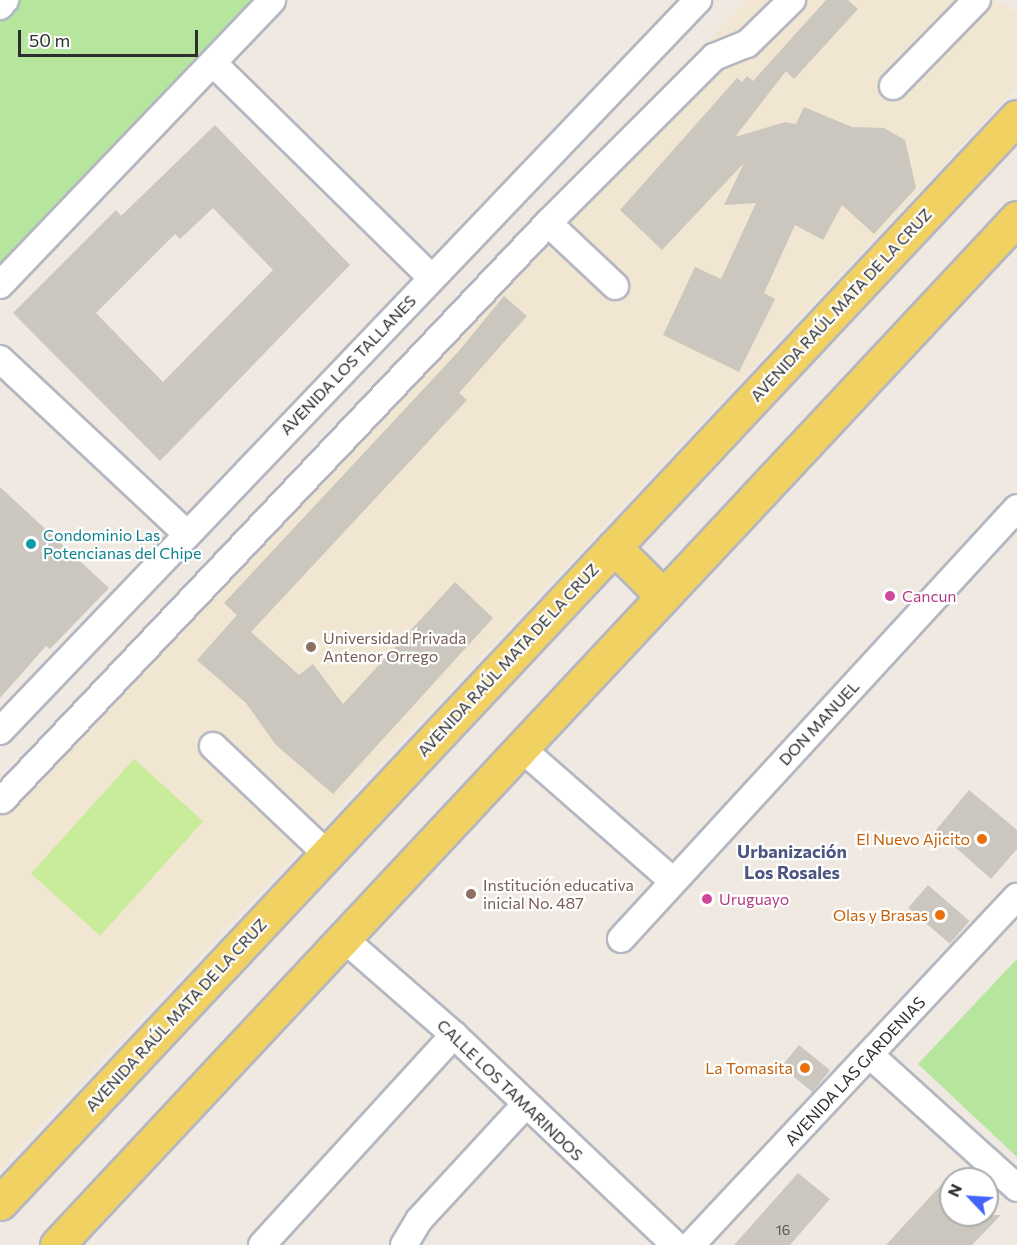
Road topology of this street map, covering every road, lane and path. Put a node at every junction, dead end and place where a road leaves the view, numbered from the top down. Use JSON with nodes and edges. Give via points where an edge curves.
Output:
{"nodes":[{"id":1,"x":5,"y":0,"type":"edge"},
{"id":2,"x":272,"y":0,"type":"edge"},
{"id":3,"x":698,"y":0,"type":"edge"},
{"id":4,"x":792,"y":0,"type":"edge"},
{"id":5,"x":976,"y":0,"type":"edge"},
{"id":6,"x":0,"y":6,"type":"edge"},
{"id":7,"x":213,"y":63,"type":"junction"},
{"id":8,"x":893,"y":86,"type":"dead end"},
{"id":9,"x":1017,"y":117,"type":"edge"},
{"id":10,"x":1017,"y":218,"type":"edge"},
{"id":11,"x":548,"y":223,"type":"junction"},
{"id":12,"x":431,"y":277,"type":"junction"},
{"id":13,"x":0,"y":285,"type":"edge"},
{"id":14,"x":615,"y":286,"type":"dead end"},
{"id":15,"x":0,"y":359,"type":"edge"},
{"id":16,"x":1017,"y":508,"type":"edge"},
{"id":17,"x":187,"y":534,"type":"junction"},
{"id":18,"x":614,"y":547,"type":"junction"},
{"id":19,"x":663,"y":596,"type":"junction"},
{"id":20,"x":0,"y":731,"type":"edge"},
{"id":21,"x":213,"y":747,"type":"dead end"},
{"id":22,"x":521,"y":748,"type":"junction"},
{"id":23,"x":2,"y":800,"type":"dead end"},
{"id":24,"x":327,"y":854,"type":"junction"},
{"id":25,"x":673,"y":881,"type":"junction"},
{"id":26,"x":1017,"y":897,"type":"edge"},
{"id":27,"x":343,"y":938,"type":"junction"},
{"id":28,"x":621,"y":939,"type":"dead end"},
{"id":29,"x":454,"y":1035,"type":"junction"},
{"id":30,"x":870,"y":1055,"type":"junction"},
{"id":31,"x":525,"y":1105,"type":"junction"},
{"id":32,"x":1017,"y":1188,"type":"edge"},
{"id":33,"x":0,"y":1203,"type":"edge"},
{"id":34,"x":57,"y":1245,"type":"edge"},
{"id":35,"x":262,"y":1245,"type":"edge"},
{"id":36,"x":404,"y":1245,"type":"edge"},
{"id":37,"x":675,"y":1245,"type":"edge"},
{"id":38,"x":691,"y":1245,"type":"edge"}],
"edges":[{"from":1,"to":6,"type":"street"},
{"from":2,"to":7,"type":"street"},
{"from":3,"to":12,"type":"street","name":"AVENIDA LOS TALLANES"},
{"from":4,"to":11,"type":"street","via":[[747,44],[714,57]]},
{"from":5,"to":8,"type":"street"},
{"from":7,"to":12,"type":"street"},
{"from":7,"to":13,"type":"street"},
{"from":9,"to":18,"type":"main road","name":"AVENIDA RAÚL MATA DE LA CRUZ"},
{"from":10,"to":19,"type":"main road"},
{"from":11,"to":14,"type":"street"},
{"from":11,"to":23,"type":"street"},
{"from":12,"to":17,"type":"street","name":"AVENIDA LOS TALLANES"},
{"from":15,"to":17,"type":"street"},
{"from":16,"to":25,"type":"street","name":"DON MANUEL"},
{"from":17,"to":20,"type":"street","name":"AVENIDA LOS TALLANES"},
{"from":18,"to":19,"type":"main road"},
{"from":18,"to":24,"type":"main road","name":"AVENIDA RAÚL MATA DE LA CRUZ"},
{"from":19,"to":22,"type":"main road"},
{"from":21,"to":24,"type":"street"},
{"from":22,"to":25,"type":"street"},
{"from":22,"to":27,"type":"main road"},
{"from":24,"to":33,"type":"main road","name":"AVENIDA RAÚL MATA DE LA CRUZ"},
{"from":25,"to":28,"type":"street","name":"DON MANUEL"},
{"from":26,"to":30,"type":"street","name":"AVENIDA LAS GARDENIAS"},
{"from":27,"to":29,"type":"street","name":"CALLE LOS TAMARINDOS"},
{"from":27,"to":34,"type":"main road"},
{"from":29,"to":31,"type":"street","name":"CALLE LOS TAMARINDOS"},
{"from":29,"to":35,"type":"street"},
{"from":30,"to":32,"type":"street"},
{"from":30,"to":38,"type":"street","name":"AVENIDA LAS GARDENIAS"},
{"from":31,"to":36,"type":"street","via":[[419,1220]]},
{"from":31,"to":37,"type":"street","name":"CALLE LOS TAMARINDOS"}]}
